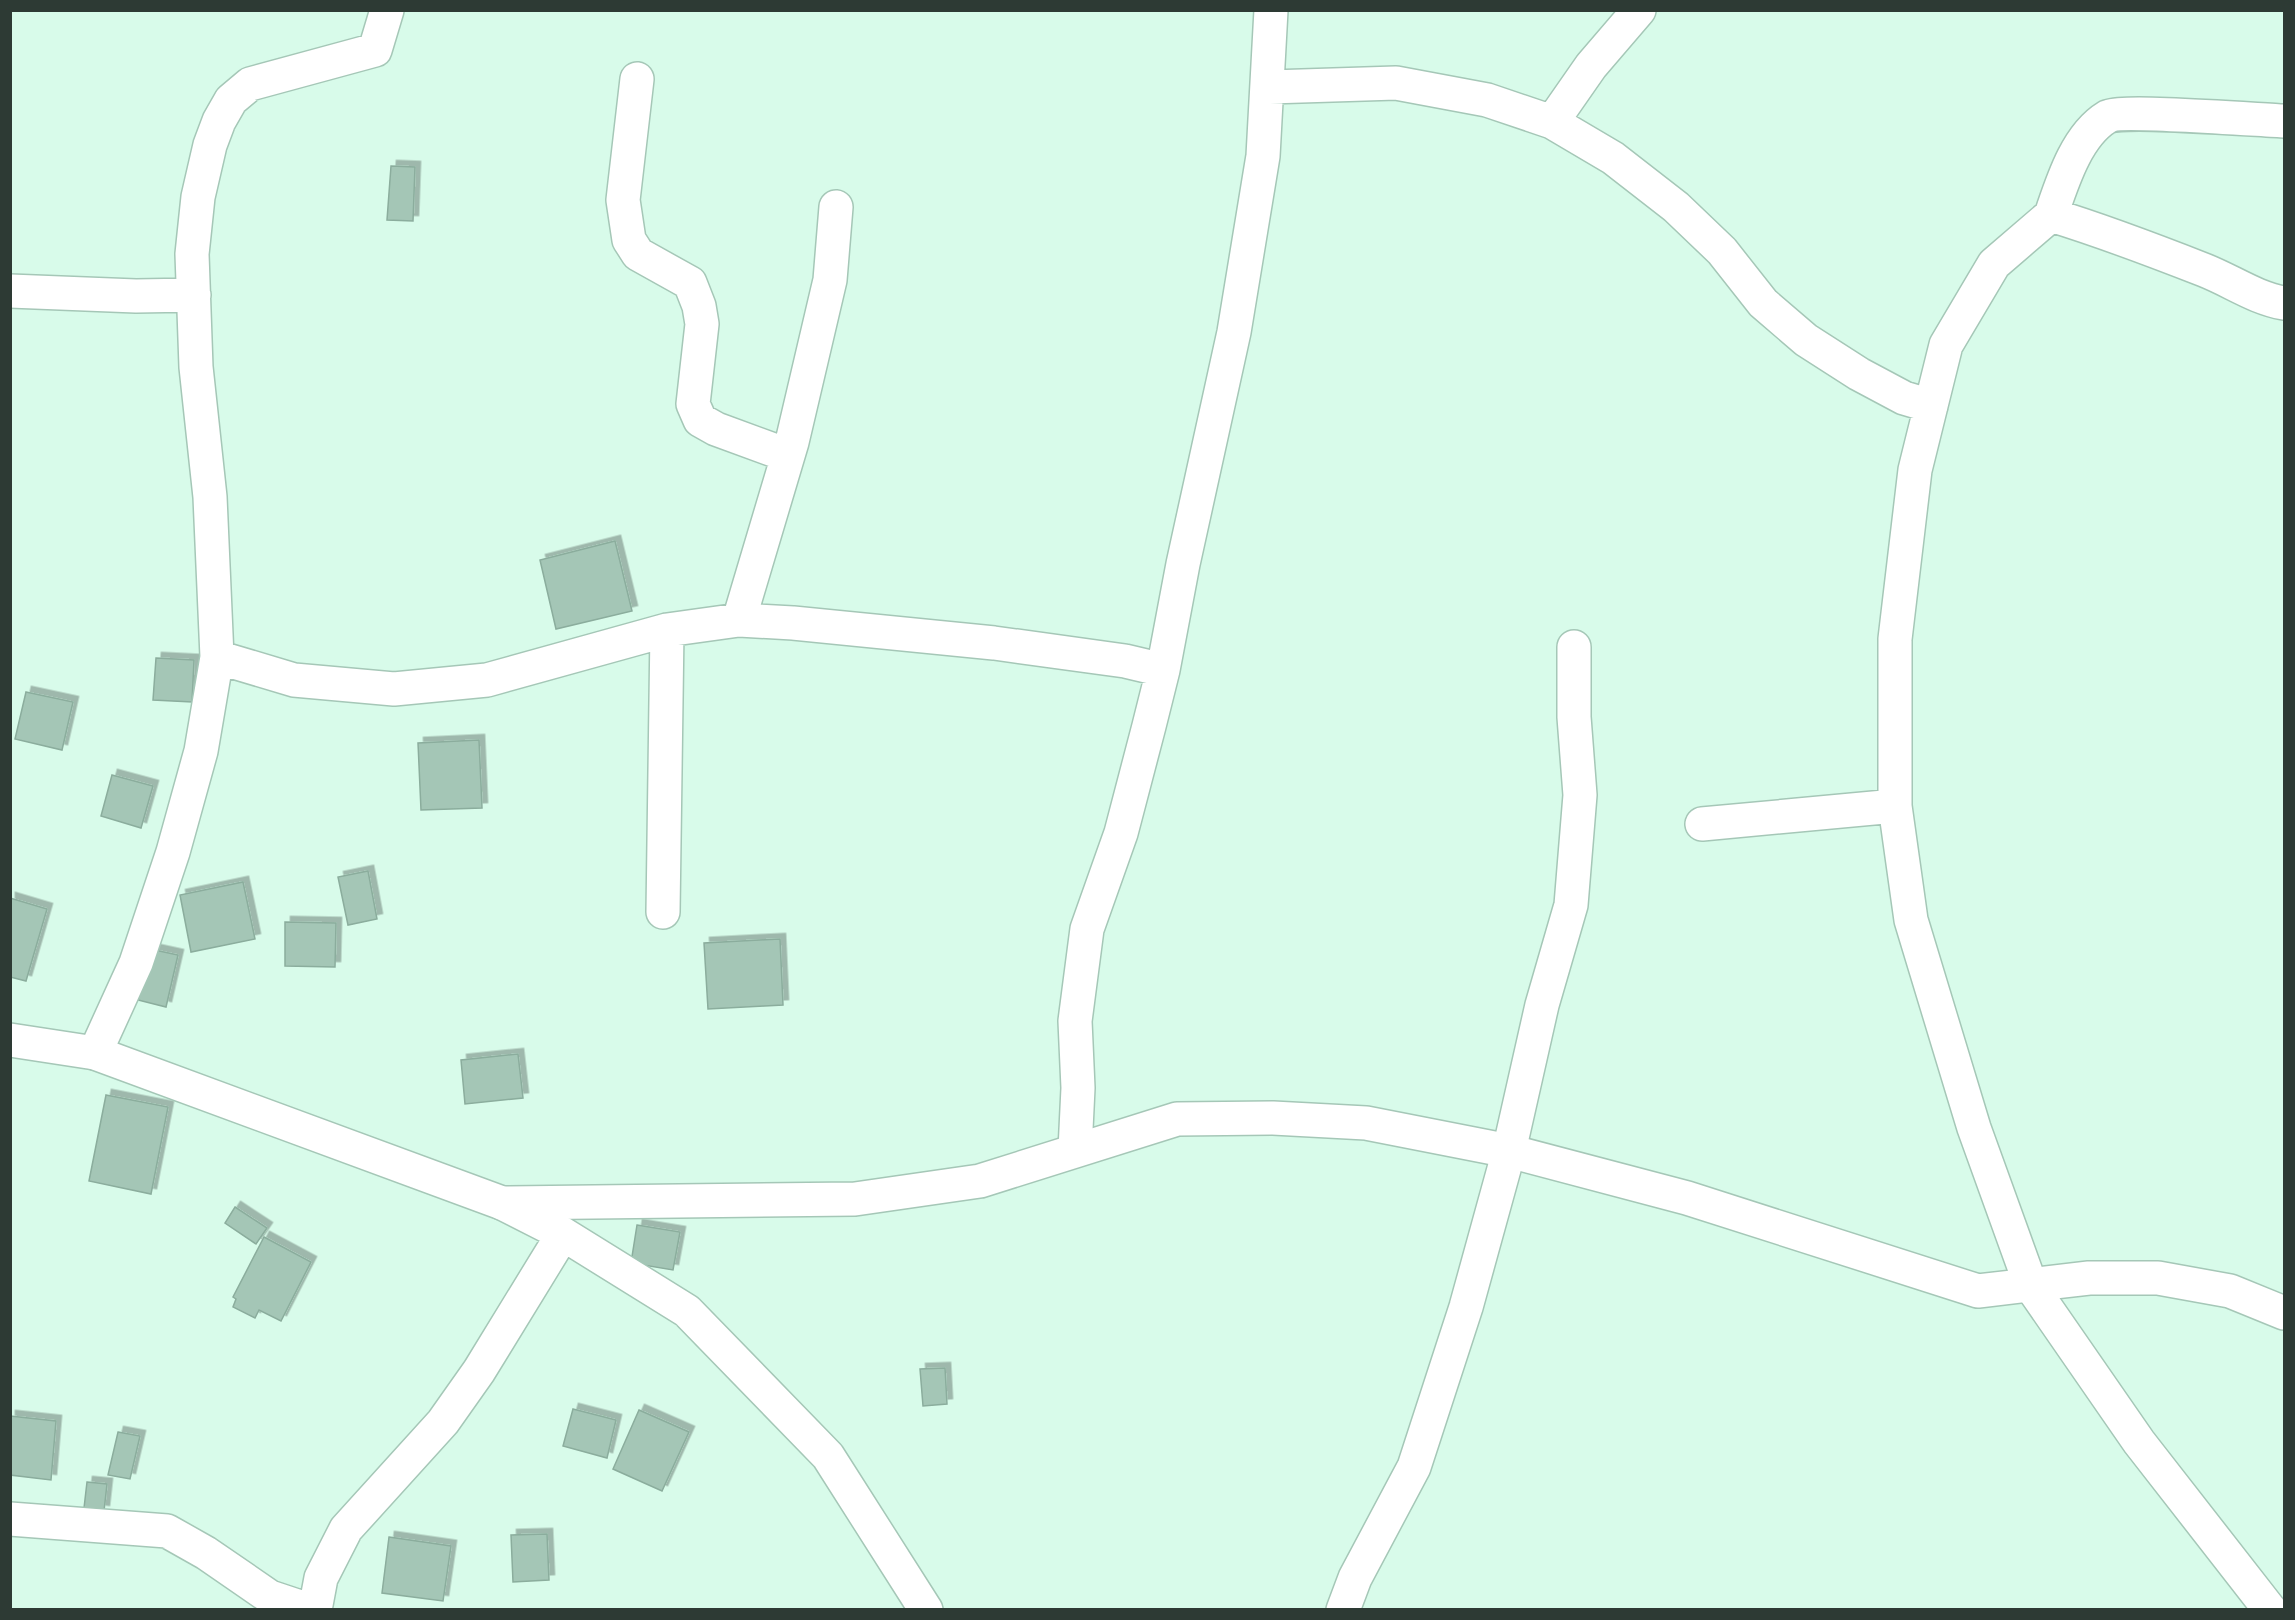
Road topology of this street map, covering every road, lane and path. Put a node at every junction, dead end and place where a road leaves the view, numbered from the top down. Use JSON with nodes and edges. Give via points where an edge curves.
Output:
{"nodes":[{"id":1,"x":387,"y":10,"type":"edge"},
{"id":2,"x":1271,"y":10,"type":"edge"},
{"id":3,"x":1640,"y":10,"type":"edge"},
{"id":4,"x":637,"y":79,"type":"dead end"},
{"id":5,"x":1267,"y":87,"type":"junction"},
{"id":6,"x":2284,"y":121,"type":"edge"},
{"id":7,"x":1552,"y":122,"type":"junction"},
{"id":8,"x":836,"y":207,"type":"dead end"},
{"id":9,"x":2051,"y":215,"type":"junction"},
{"id":10,"x":10,"y":291,"type":"edge"},
{"id":11,"x":194,"y":296,"type":"junction"},
{"id":12,"x":2284,"y":303,"type":"edge"},
{"id":13,"x":1931,"y":406,"type":"junction"},
{"id":14,"x":787,"y":455,"type":"junction"},
{"id":15,"x":739,"y":620,"type":"junction"},
{"id":16,"x":667,"y":630,"type":"junction"},
{"id":17,"x":1574,"y":647,"type":"dead end"},
{"id":18,"x":217,"y":657,"type":"junction"},
{"id":19,"x":1163,"y":670,"type":"junction"},
{"id":20,"x":1895,"y":806,"type":"junction"},
{"id":21,"x":1702,"y":824,"type":"dead end"},
{"id":22,"x":663,"y":912,"type":"dead end"},
{"id":23,"x":10,"y":1040,"type":"edge"},
{"id":24,"x":95,"y":1053,"type":"junction"},
{"id":25,"x":1075,"y":1150,"type":"junction"},
{"id":26,"x":1509,"y":1151,"type":"junction"},
{"id":27,"x":502,"y":1203,"type":"junction"},
{"id":28,"x":562,"y":1234,"type":"junction"},
{"id":29,"x":2031,"y":1286,"type":"junction"},
{"id":30,"x":2284,"y":1313,"type":"edge"},
{"id":31,"x":10,"y":1519,"type":"edge"},
{"id":32,"x":309,"y":1610,"type":"edge"},
{"id":33,"x":315,"y":1610,"type":"edge"},
{"id":34,"x":926,"y":1610,"type":"edge"},
{"id":35,"x":1342,"y":1610,"type":"edge"},
{"id":36,"x":2270,"y":1610,"type":"edge"}],
"edges":[{"from":1,"to":11,"type":"street","via":[[375,50],[250,84],[231,100],[210,146],[198,197],[192,254]]},
{"from":2,"to":5,"type":"street"},
{"from":3,"to":7,"type":"street","via":[[1591,66]]},
{"from":4,"to":14,"type":"street","via":[[623,200],[629,240],[638,254],[690,283],[696,298],[702,324],[693,404],[700,420],[716,429]]},
{"from":5,"to":7,"type":"street","via":[[1396,83],[1487,100]]},
{"from":5,"to":19,"type":"street","via":[[1263,156],[1234,332]]},
{"from":6,"to":9,"type":"street","via":[[2109,116],[2091,130],[2065,173]]},
{"from":7,"to":13,"type":"street","via":[[1613,158],[1676,207],[1722,251],[1763,303],[1806,340],[1859,374]]},
{"from":8,"to":14,"type":"street","via":[[830,280]]},
{"from":9,"to":12,"type":"street","via":[[2196,267],[2264,299]]},
{"from":9,"to":13,"type":"street","via":[[1994,264],[1946,345]]},
{"from":10,"to":11,"type":"street"},
{"from":11,"to":18,"type":"street","via":[[196,367],[210,497]]},
{"from":13,"to":20,"type":"street","via":[[1915,470],[1895,639]]},
{"from":14,"to":15,"type":"street"},
{"from":15,"to":16,"type":"street"},
{"from":15,"to":19,"type":"street","via":[[994,643]]},
{"from":16,"to":18,"type":"street","via":[[487,680],[394,689],[294,680]]},
{"from":16,"to":22,"type":"street"},
{"from":17,"to":26,"type":"street","via":[[1580,795],[1570,905],[1542,1005]]},
{"from":18,"to":24,"type":"street","via":[[201,751],[173,852],[136,963]]},
{"from":19,"to":25,"type":"street","via":[[1121,833],[1087,928],[1075,1021]]},
{"from":20,"to":21,"type":"street"},
{"from":20,"to":29,"type":"street","via":[[1911,920],[1974,1128]]},
{"from":23,"to":24,"type":"street"},
{"from":24,"to":27,"type":"street"},
{"from":25,"to":26,"type":"street","via":[[1177,1119],[1274,1118],[1366,1124]]},
{"from":25,"to":27,"type":"street","via":[[980,1181],[855,1199]]},
{"from":26,"to":29,"type":"street","via":[[1687,1198],[1978,1291]]},
{"from":26,"to":35,"type":"street","via":[[1466,1307],[1414,1467]]},
{"from":27,"to":28,"type":"street"},
{"from":28,"to":33,"type":"street","via":[[479,1371],[443,1422],[346,1529],[321,1578]]},
{"from":28,"to":34,"type":"street","via":[[687,1311],[828,1456]]},
{"from":29,"to":30,"type":"street","via":[[2089,1278],[2158,1278],[2230,1291]]},
{"from":29,"to":36,"type":"street","via":[[2139,1442]]},
{"from":31,"to":32,"type":"street","via":[[167,1531],[270,1597]]}]}
